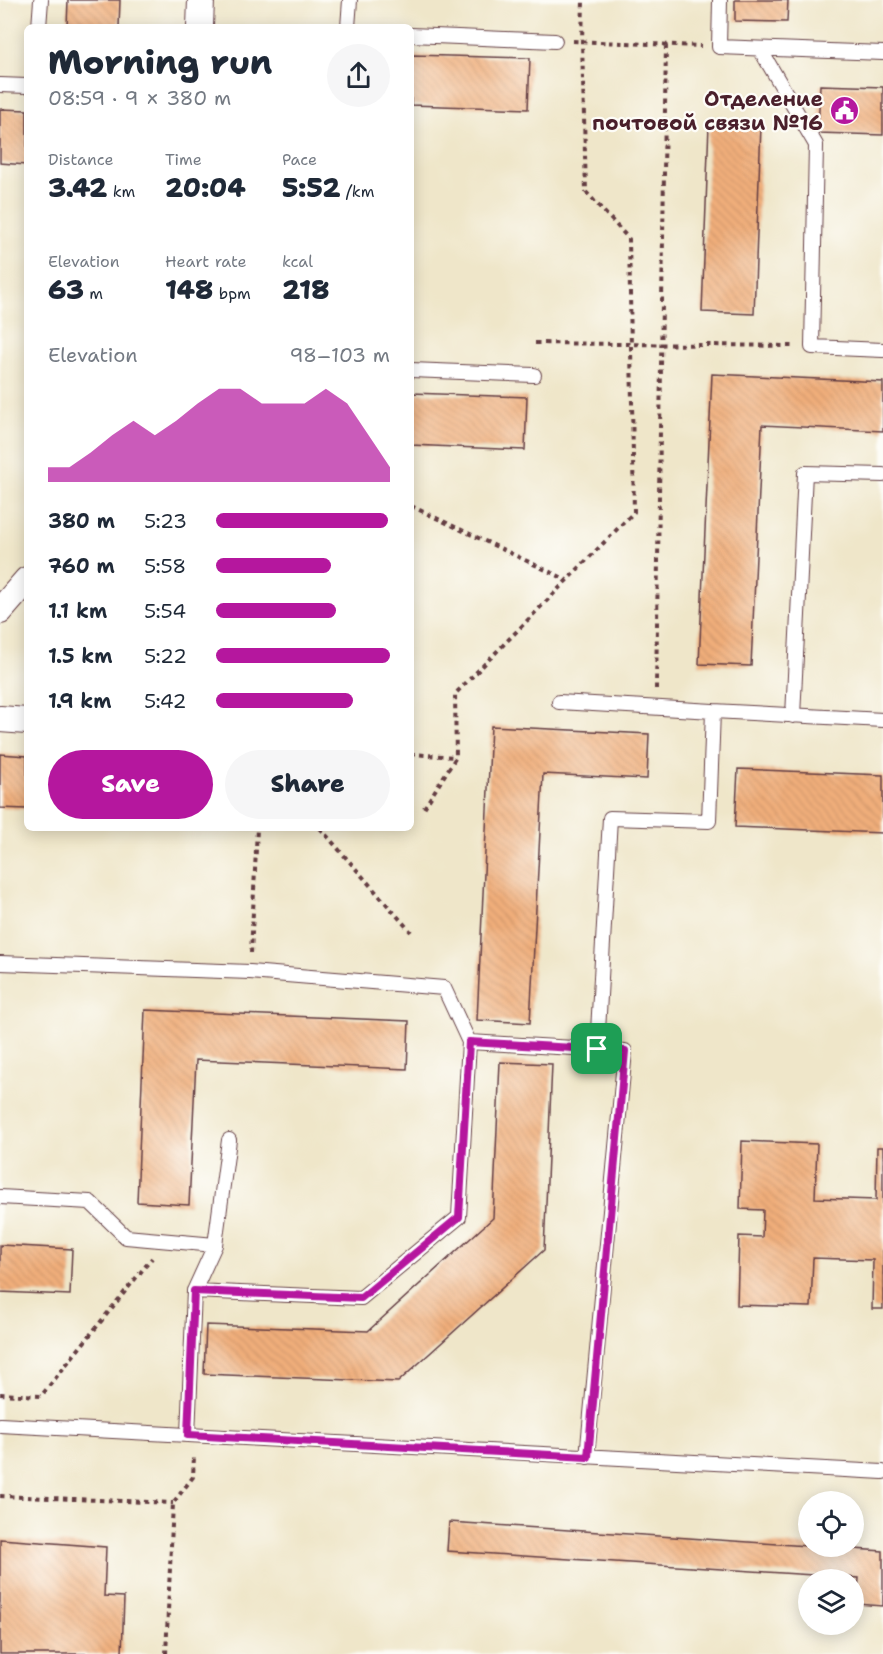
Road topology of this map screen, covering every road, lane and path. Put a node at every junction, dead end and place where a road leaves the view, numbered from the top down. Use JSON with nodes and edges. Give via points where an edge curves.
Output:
{"nodes":[{"id":1,"x":41,"y":0,"type":"edge"},
{"id":2,"x":201,"y":0,"type":"edge"},
{"id":3,"x":350,"y":0,"type":"edge"},
{"id":4,"x":583,"y":0,"type":"edge"},
{"id":5,"x":720,"y":0,"type":"edge"},
{"id":6,"x":39,"y":24,"type":"edge"},
{"id":7,"x":200,"y":24,"type":"edge"},
{"id":8,"x":348,"y":24,"type":"edge"},
{"id":9,"x":414,"y":35,"type":"edge"},
{"id":10,"x":555,"y":41,"type":"joint"},
{"id":11,"x":582,"y":42,"type":"junction"},
{"id":12,"x":666,"y":44,"type":"junction"},
{"id":13,"x":719,"y":47,"type":"junction"},
{"id":14,"x":760,"y":49,"type":"junction"},
{"id":15,"x":883,"y":53,"type":"edge"},
{"id":16,"x":0,"y":85,"type":"edge"},
{"id":17,"x":24,"y":86,"type":"edge"},
{"id":18,"x":535,"y":343,"type":"dead end"},
{"id":19,"x":632,"y":344,"type":"junction"},
{"id":20,"x":661,"y":344,"type":"junction"},
{"id":21,"x":812,"y":347,"type":"junction"},
{"id":22,"x":883,"y":350,"type":"edge"},
{"id":23,"x":414,"y":370,"type":"edge"},
{"id":24,"x":534,"y":375,"type":"dead end"},
{"id":25,"x":883,"y":475,"type":"edge"},
{"id":26,"x":414,"y":507,"type":"edge"},
{"id":27,"x":567,"y":580,"type":"junction"},
{"id":28,"x":24,"y":583,"type":"edge"},
{"id":29,"x":0,"y":611,"type":"edge"},
{"id":30,"x":559,"y":702,"type":"dead end"},
{"id":31,"x":656,"y":708,"type":"junction"},
{"id":32,"x":713,"y":711,"type":"junction"},
{"id":33,"x":794,"y":716,"type":"junction"},
{"id":34,"x":0,"y":719,"type":"edge"},
{"id":35,"x":883,"y":720,"type":"edge"},
{"id":36,"x":24,"y":721,"type":"edge"},
{"id":37,"x":414,"y":754,"type":"edge"},
{"id":38,"x":456,"y":757,"type":"junction"},
{"id":39,"x":424,"y":808,"type":"dead end"},
{"id":40,"x":257,"y":831,"type":"edge"},
{"id":41,"x":323,"y":831,"type":"edge"},
{"id":42,"x":411,"y":932,"type":"dead end"},
{"id":43,"x":0,"y":963,"type":"edge"},
{"id":44,"x":250,"y":972,"type":"junction"},
{"id":45,"x":469,"y":1042,"type":"junction"},
{"id":46,"x":597,"y":1049,"type":"junction"},
{"id":47,"x":229,"y":1140,"type":"dead end"},
{"id":48,"x":0,"y":1197,"type":"edge"},
{"id":49,"x":166,"y":1241,"type":"junction"},
{"id":50,"x":215,"y":1245,"type":"junction"},
{"id":51,"x":194,"y":1291,"type":"junction"},
{"id":52,"x":0,"y":1394,"type":"edge"},
{"id":53,"x":0,"y":1425,"type":"edge"},
{"id":54,"x":188,"y":1435,"type":"junction"},
{"id":55,"x":588,"y":1457,"type":"junction"},
{"id":56,"x":883,"y":1472,"type":"edge"},
{"id":57,"x":0,"y":1496,"type":"edge"},
{"id":58,"x":173,"y":1503,"type":"junction"},
{"id":59,"x":166,"y":1654,"type":"edge"}],
"edges":[{"from":1,"to":6,"type":"lane"},
{"from":2,"to":7,"type":"street"},
{"from":3,"to":8,"type":"lane"},
{"from":4,"to":11,"type":"path"},
{"from":5,"to":13,"type":"lane"},
{"from":9,"to":10,"type":"lane"},
{"from":10,"to":11,"type":"path"},
{"from":11,"to":12,"type":"path"},
{"from":11,"to":19,"type":"path","via":[[586,192],[629,239]]},
{"from":12,"to":13,"type":"path"},
{"from":12,"to":20,"type":"path"},
{"from":13,"to":14,"type":"lane"},
{"from":14,"to":15,"type":"lane"},
{"from":14,"to":21,"type":"lane","via":[[816,145]]},
{"from":16,"to":17,"type":"lane"},
{"from":18,"to":19,"type":"path"},
{"from":19,"to":20,"type":"path"},
{"from":19,"to":27,"type":"path","via":[[634,512]]},
{"from":20,"to":21,"type":"path"},
{"from":20,"to":31,"type":"path"},
{"from":21,"to":22,"type":"lane"},
{"from":23,"to":24,"type":"lane"},
{"from":25,"to":33,"type":"lane","via":[[805,473]]},
{"from":26,"to":27,"type":"path"},
{"from":27,"to":38,"type":"path","via":[[455,694]]},
{"from":28,"to":29,"type":"street"},
{"from":30,"to":31,"type":"lane"},
{"from":31,"to":32,"type":"lane"},
{"from":32,"to":33,"type":"lane"},
{"from":32,"to":46,"type":"lane","via":[[709,821],[610,818]]},
{"from":33,"to":35,"type":"lane"},
{"from":34,"to":36,"type":"street"},
{"from":37,"to":38,"type":"path"},
{"from":38,"to":39,"type":"path"},
{"from":40,"to":44,"type":"path"},
{"from":41,"to":42,"type":"path"},
{"from":43,"to":44,"type":"lane"},
{"from":44,"to":45,"type":"lane","via":[[444,988]]},
{"from":45,"to":46,"type":"lane"},
{"from":45,"to":51,"type":"lane","via":[[459,1217],[361,1298]]},
{"from":46,"to":55,"type":"lane","via":[[625,1051]]},
{"from":47,"to":50,"type":"lane"},
{"from":48,"to":49,"type":"lane","via":[[90,1202],[126,1237]]},
{"from":49,"to":50,"type":"lane"},
{"from":49,"to":52,"type":"path","via":[[41,1396]]},
{"from":50,"to":51,"type":"lane"},
{"from":51,"to":54,"type":"lane"},
{"from":53,"to":54,"type":"lane"},
{"from":54,"to":55,"type":"lane"},
{"from":54,"to":58,"type":"path","via":[[194,1455],[193,1477]]},
{"from":55,"to":56,"type":"lane"},
{"from":57,"to":58,"type":"path"},
{"from":58,"to":59,"type":"path"}]}
